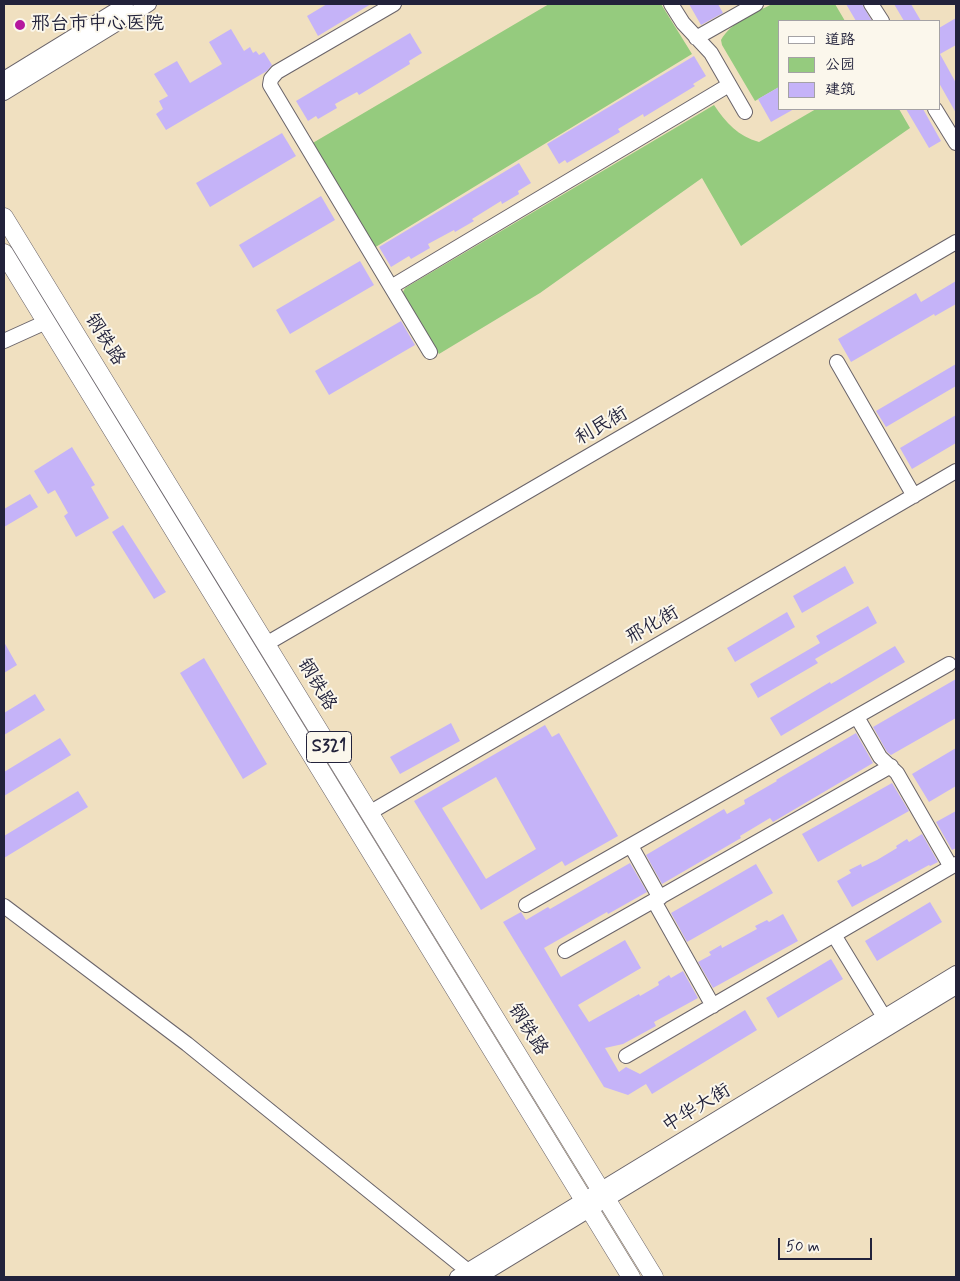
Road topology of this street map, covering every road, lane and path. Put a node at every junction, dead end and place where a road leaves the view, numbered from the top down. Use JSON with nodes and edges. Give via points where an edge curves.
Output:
{"nodes":[{"id":1,"x":126,"y":4,"type":"edge"},
{"id":2,"x":149,"y":4,"type":"edge"},
{"id":3,"x":394,"y":4,"type":"edge"},
{"id":4,"x":671,"y":4,"type":"edge"},
{"id":5,"x":755,"y":4,"type":"edge"},
{"id":6,"x":871,"y":4,"type":"edge"},
{"id":7,"x":881,"y":20,"type":"edge"},
{"id":8,"x":696,"y":38,"type":"junction"},
{"id":9,"x":4,"y":79,"type":"edge"},
{"id":10,"x":729,"y":85,"type":"junction"},
{"id":11,"x":4,"y":93,"type":"edge"},
{"id":12,"x":936,"y":110,"type":"edge"},
{"id":13,"x":745,"y":112,"type":"dead end"},
{"id":14,"x":956,"y":143,"type":"edge"},
{"id":15,"x":4,"y":217,"type":"edge"},
{"id":16,"x":956,"y":242,"type":"edge"},
{"id":17,"x":4,"y":253,"type":"edge"},
{"id":18,"x":391,"y":287,"type":"junction"},
{"id":19,"x":46,"y":322,"type":"junction"},
{"id":20,"x":4,"y":341,"type":"edge"},
{"id":21,"x":430,"y":352,"type":"dead end"},
{"id":22,"x":837,"y":362,"type":"dead end"},
{"id":23,"x":956,"y":471,"type":"edge"},
{"id":24,"x":914,"y":496,"type":"junction"},
{"id":25,"x":266,"y":644,"type":"junction"},
{"id":26,"x":949,"y":664,"type":"dead end"},
{"id":27,"x":857,"y":717,"type":"junction"},
{"id":28,"x":891,"y":766,"type":"junction"},
{"id":29,"x":369,"y":813,"type":"junction"},
{"id":30,"x":631,"y":846,"type":"junction"},
{"id":31,"x":954,"y":866,"type":"edge"},
{"id":32,"x":657,"y":899,"type":"junction"},
{"id":33,"x":526,"y":905,"type":"dead end"},
{"id":34,"x":4,"y":906,"type":"edge"},
{"id":35,"x":834,"y":935,"type":"junction"},
{"id":36,"x":565,"y":952,"type":"dead end"},
{"id":37,"x":956,"y":973,"type":"edge"},
{"id":38,"x":956,"y":987,"type":"edge"},
{"id":39,"x":713,"y":1006,"type":"junction"},
{"id":40,"x":884,"y":1017,"type":"junction"},
{"id":41,"x":626,"y":1056,"type":"dead end"},
{"id":42,"x":603,"y":1195,"type":"junction"},
{"id":43,"x":587,"y":1205,"type":"junction"},
{"id":44,"x":468,"y":1275,"type":"edge"},
{"id":45,"x":631,"y":1277,"type":"edge"},
{"id":46,"x":654,"y":1277,"type":"edge"}],
"edges":[{"from":1,"to":9,"type":"street"},
{"from":2,"to":11,"type":"street"},
{"from":3,"to":18,"type":"street","via":[[277,72],[270,85]]},
{"from":4,"to":8,"type":"street"},
{"from":5,"to":8,"type":"street"},
{"from":6,"to":7,"type":"street"},
{"from":8,"to":10,"type":"street","via":[[710,53]]},
{"from":10,"to":13,"type":"street"},
{"from":10,"to":18,"type":"street"},
{"from":12,"to":14,"type":"street"},
{"from":15,"to":25,"type":"main road","name":"钢铁路","number":"S321"},
{"from":16,"to":25,"type":"street","name":"利民街"},
{"from":17,"to":19,"type":"main road","name":"钢铁路","number":"S321"},
{"from":18,"to":21,"type":"street"},
{"from":19,"to":20,"type":"street"},
{"from":19,"to":43,"type":"main road","name":"钢铁路","number":"S321"},
{"from":22,"to":24,"type":"street"},
{"from":23,"to":24,"type":"street","name":"邢化街"},
{"from":24,"to":29,"type":"street","name":"邢化街"},
{"from":25,"to":29,"type":"main road","name":"钢铁路","number":"S321"},
{"from":26,"to":27,"type":"street"},
{"from":27,"to":28,"type":"street","via":[[880,757]]},
{"from":27,"to":30,"type":"street"},
{"from":28,"to":31,"type":"street"},
{"from":28,"to":32,"type":"street"},
{"from":29,"to":42,"type":"main road","name":"钢铁路","number":"S321"},
{"from":30,"to":32,"type":"street"},
{"from":30,"to":33,"type":"street"},
{"from":31,"to":35,"type":"street"},
{"from":32,"to":36,"type":"street"},
{"from":32,"to":39,"type":"street"},
{"from":34,"to":44,"type":"street","via":[[187,1044]]},
{"from":35,"to":39,"type":"street"},
{"from":35,"to":40,"type":"street"},
{"from":37,"to":40,"type":"street","name":"中华大街"},
{"from":38,"to":42,"type":"street","name":"中华大街"},
{"from":39,"to":41,"type":"street"},
{"from":40,"to":42,"type":"street","name":"中华大街"},
{"from":42,"to":43,"type":"street","name":"中华大街"},
{"from":42,"to":46,"type":"main road","name":"钢铁路","number":"S321"},
{"from":43,"to":44,"type":"street","name":"中华大街"},
{"from":43,"to":45,"type":"main road","name":"钢铁路","number":"S321"}]}
